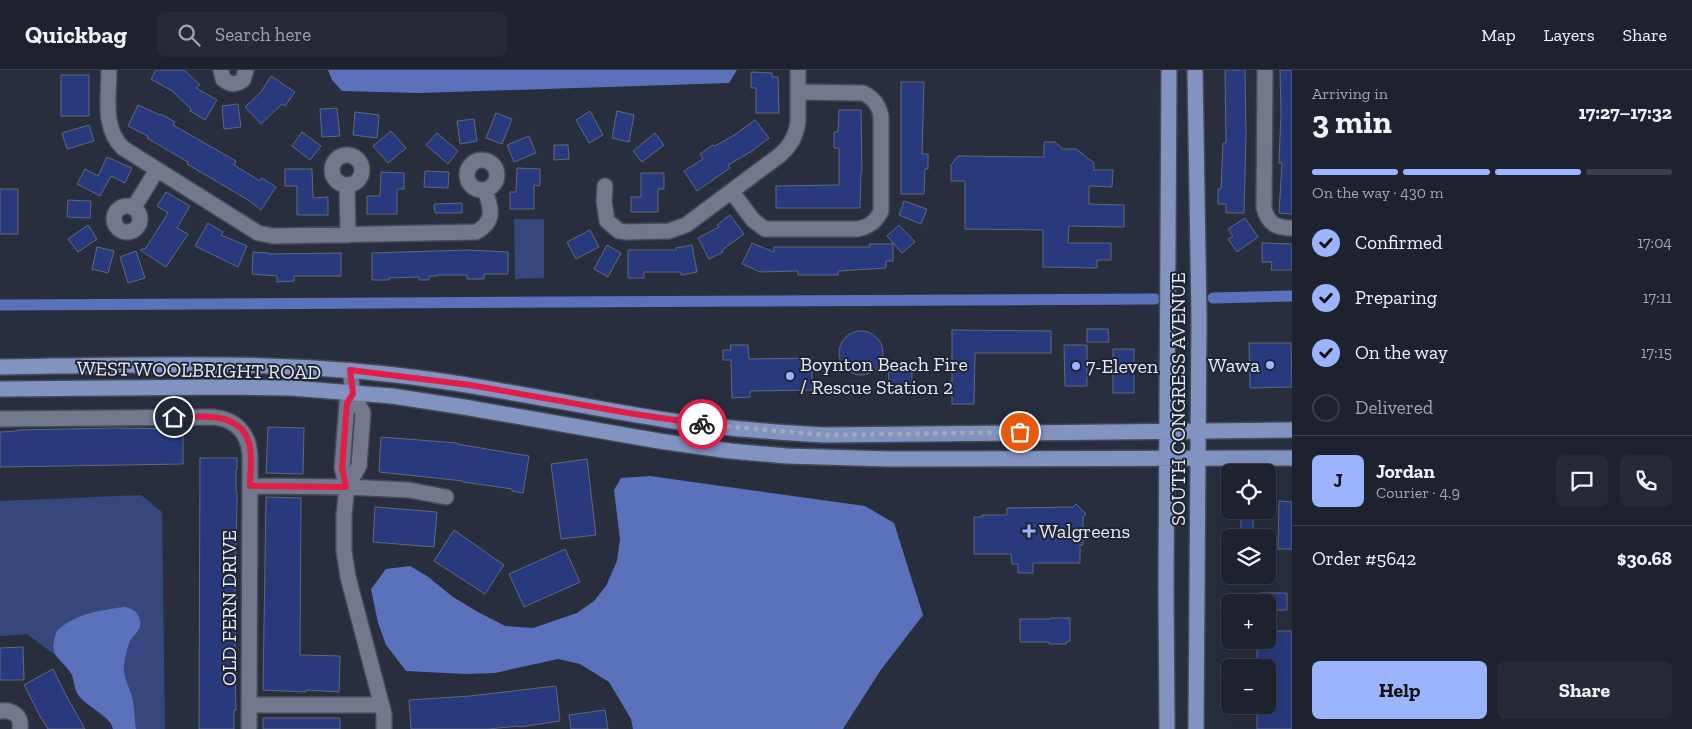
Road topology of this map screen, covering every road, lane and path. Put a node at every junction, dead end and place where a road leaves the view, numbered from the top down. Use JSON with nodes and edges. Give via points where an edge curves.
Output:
{"nodes":[{"id":1,"x":109,"y":70,"type":"edge"},
{"id":2,"x":220,"y":70,"type":"edge"},
{"id":3,"x":246,"y":70,"type":"edge"},
{"id":4,"x":798,"y":70,"type":"edge"},
{"id":5,"x":1169,"y":70,"type":"edge"},
{"id":6,"x":1195,"y":70,"type":"edge"},
{"id":7,"x":1264,"y":70,"type":"edge"},
{"id":8,"x":798,"y":92,"type":"junction"},
{"id":9,"x":157,"y":170,"type":"junction"},
{"id":10,"x":347,"y":185,"type":"dead end"},
{"id":11,"x":604,"y":186,"type":"dead end"},
{"id":12,"x":485,"y":190,"type":"dead end"},
{"id":13,"x":732,"y":192,"type":"junction"},
{"id":14,"x":134,"y":207,"type":"dead end"},
{"id":15,"x":1292,"y":228,"type":"edge"},
{"id":16,"x":348,"y":235,"type":"junction"},
{"id":17,"x":0,"y":367,"type":"edge"},
{"id":18,"x":350,"y":370,"type":"junction"},
{"id":19,"x":0,"y":389,"type":"edge"},
{"id":20,"x":353,"y":394,"type":"junction"},
{"id":21,"x":0,"y":419,"type":"edge"},
{"id":22,"x":1292,"y":430,"type":"edge"},
{"id":23,"x":1167,"y":431,"type":"junction"},
{"id":24,"x":1199,"y":431,"type":"junction"},
{"id":25,"x":1166,"y":458,"type":"junction"},
{"id":26,"x":1198,"y":458,"type":"junction"},
{"id":27,"x":1292,"y":458,"type":"edge"},
{"id":28,"x":250,"y":486,"type":"junction"},
{"id":29,"x":346,"y":487,"type":"junction"},
{"id":30,"x":446,"y":497,"type":"dead end"},
{"id":31,"x":249,"y":704,"type":"junction"},
{"id":32,"x":382,"y":705,"type":"junction"},
{"id":33,"x":0,"y":711,"type":"edge"},
{"id":34,"x":20,"y":729,"type":"edge"},
{"id":35,"x":249,"y":729,"type":"edge"},
{"id":36,"x":384,"y":729,"type":"edge"},
{"id":37,"x":1167,"y":729,"type":"edge"},
{"id":38,"x":1196,"y":729,"type":"edge"}],
"edges":[{"from":1,"to":9,"type":"street","via":[[108,118],[112,135],[123,148]]},
{"from":2,"to":3,"type":"street","via":[[223,79],[231,84],[243,80]]},
{"from":4,"to":8,"type":"street"},
{"from":5,"to":23,"type":"main road","name":"SOUTH CONGRESS AVENUE"},
{"from":6,"to":24,"type":"main road","name":"SOUTH CONGRESS AVENUE"},
{"from":7,"to":15,"type":"street","via":[[1264,208],[1270,222],[1277,227]]},
{"from":8,"to":13,"type":"street","via":[[797,129],[791,144]]},
{"from":8,"to":13,"type":"street","via":[[863,93],[876,102],[881,117],[881,211],[877,218],[865,228],[857,229],[766,229],[753,220]]},
{"from":9,"to":14,"type":"street"},
{"from":9,"to":16,"type":"street","via":[[258,233],[274,236]]},
{"from":10,"to":16,"type":"street"},
{"from":11,"to":13,"type":"street","via":[[606,221],[619,231],[627,232],[678,228]]},
{"from":12,"to":16,"type":"street","via":[[490,216],[483,229],[476,232]]},
{"from":17,"to":18,"type":"main road","name":"WEST WOOLBRIGHT ROAD","via":[[222,364]]},
{"from":18,"to":20,"type":"street"},
{"from":18,"to":23,"type":"main road","name":"WEST WOOLBRIGHT ROAD","via":[[470,385],[668,420],[788,433],[856,436]]},
{"from":19,"to":20,"type":"main road","name":"WEST WOOLBRIGHT ROAD","via":[[227,386]]},
{"from":20,"to":25,"type":"main road","name":"WEST WOOLBRIGHT ROAD","via":[[464,406],[659,441],[788,456]]},
{"from":20,"to":29,"type":"street","via":[[363,413],[359,466]]},
{"from":21,"to":28,"type":"street","name":"OLD FERN DRIVE","via":[[222,418],[237,425],[247,438]]},
{"from":22,"to":24,"type":"main road","name":"WEST WOOLBRIGHT ROAD"},
{"from":23,"to":24,"type":"main road","name":"WEST WOOLBRIGHT ROAD"},
{"from":23,"to":25,"type":"main road","name":"SOUTH CONGRESS AVENUE"},
{"from":24,"to":26,"type":"main road","name":"SOUTH CONGRESS AVENUE"},
{"from":25,"to":26,"type":"main road","name":"WEST WOOLBRIGHT ROAD"},
{"from":25,"to":37,"type":"main road","name":"SOUTH CONGRESS AVENUE"},
{"from":26,"to":27,"type":"main road","name":"WEST WOOLBRIGHT ROAD"},
{"from":26,"to":38,"type":"main road","name":"SOUTH CONGRESS AVENUE"},
{"from":28,"to":29,"type":"street"},
{"from":28,"to":31,"type":"street","name":"OLD FERN DRIVE"},
{"from":29,"to":30,"type":"street","via":[[409,490]]},
{"from":29,"to":32,"type":"street","via":[[343,533],[348,577]]},
{"from":31,"to":32,"type":"street"},
{"from":31,"to":35,"type":"street","name":"OLD FERN DRIVE"},
{"from":32,"to":36,"type":"street"},
{"from":33,"to":34,"type":"street","via":[[9,710],[17,715]]}]}
